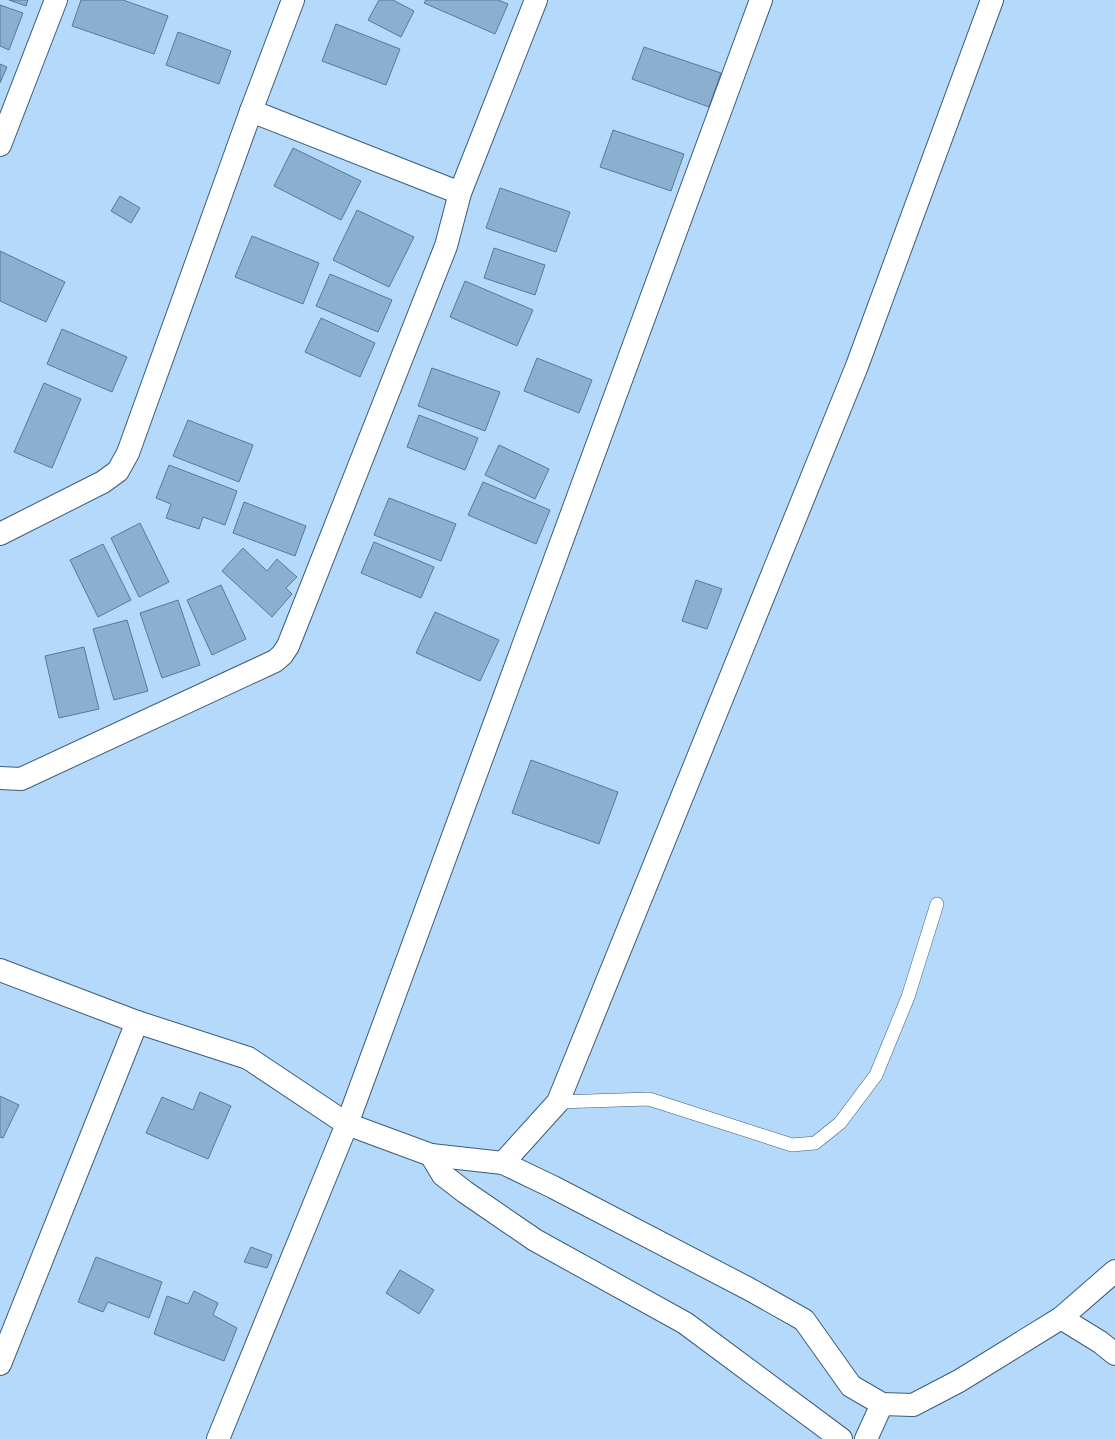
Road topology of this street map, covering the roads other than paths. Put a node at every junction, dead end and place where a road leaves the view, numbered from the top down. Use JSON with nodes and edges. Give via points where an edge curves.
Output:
{"nodes":[{"id":1,"x":56,"y":0,"type":"edge"},
{"id":2,"x":293,"y":0,"type":"edge"},
{"id":3,"x":536,"y":0,"type":"edge"},
{"id":4,"x":761,"y":0,"type":"edge"},
{"id":5,"x":992,"y":0,"type":"edge"},
{"id":6,"x":251,"y":111,"type":"junction"},
{"id":7,"x":0,"y":145,"type":"edge"},
{"id":8,"x":460,"y":193,"type":"junction"},
{"id":9,"x":0,"y":534,"type":"edge"},
{"id":10,"x":0,"y":778,"type":"edge"},
{"id":11,"x":937,"y":904,"type":"dead end"},
{"id":12,"x":0,"y":970,"type":"edge"},
{"id":13,"x":137,"y":1022,"type":"junction"},
{"id":14,"x":558,"y":1102,"type":"junction"},
{"id":15,"x":347,"y":1124,"type":"junction"},
{"id":16,"x":431,"y":1155,"type":"junction"},
{"id":17,"x":503,"y":1163,"type":"junction"},
{"id":18,"x":1115,"y":1271,"type":"edge"},
{"id":19,"x":1061,"y":1318,"type":"junction"},
{"id":20,"x":1115,"y":1354,"type":"edge"},
{"id":21,"x":0,"y":1364,"type":"edge"},
{"id":22,"x":882,"y":1404,"type":"junction"},
{"id":23,"x":218,"y":1439,"type":"edge"},
{"id":24,"x":841,"y":1439,"type":"edge"},
{"id":25,"x":866,"y":1439,"type":"edge"}],
"edges":[{"from":1,"to":7,"type":"street"},
{"from":2,"to":6,"type":"street"},
{"from":3,"to":8,"type":"street"},
{"from":4,"to":15,"type":"street"},
{"from":5,"to":14,"type":"street","via":[[857,366]]},
{"from":6,"to":8,"type":"street"},
{"from":6,"to":9,"type":"street","via":[[128,453],[118,471],[103,482]]},
{"from":8,"to":10,"type":"street","via":[[446,246],[288,646],[282,655],[21,779]]},
{"from":11,"to":14,"type":"lane","via":[[908,997],[876,1076],[840,1123],[815,1142],[792,1145],[649,1099]]},
{"from":12,"to":13,"type":"street"},
{"from":13,"to":15,"type":"street","via":[[248,1058]]},
{"from":13,"to":21,"type":"street"},
{"from":14,"to":17,"type":"street"},
{"from":15,"to":16,"type":"street"},
{"from":15,"to":23,"type":"street"},
{"from":16,"to":17,"type":"street"},
{"from":16,"to":24,"type":"street","via":[[443,1175],[497,1214],[535,1240],[685,1324]]},
{"from":17,"to":22,"type":"street","via":[[750,1289],[804,1320],[851,1386]]},
{"from":18,"to":19,"type":"street"},
{"from":19,"to":20,"type":"street"},
{"from":19,"to":22,"type":"street","via":[[959,1382],[913,1404]]},
{"from":22,"to":25,"type":"street"}]}
